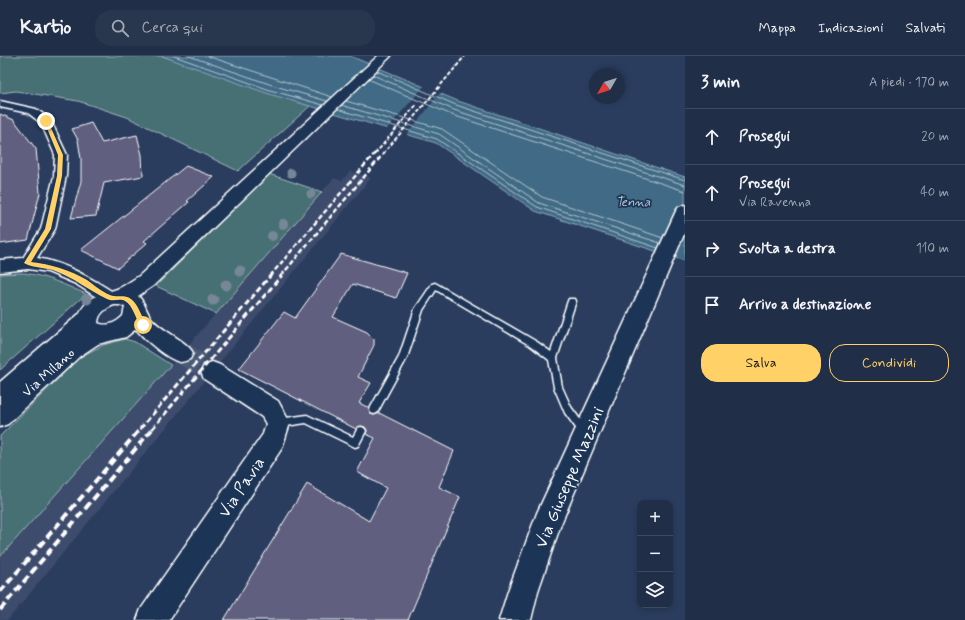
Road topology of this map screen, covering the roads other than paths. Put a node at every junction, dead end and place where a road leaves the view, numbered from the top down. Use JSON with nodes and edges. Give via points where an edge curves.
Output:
{"nodes":[{"id":1,"x":385,"y":56,"type":"edge"},
{"id":2,"x":0,"y":104,"type":"edge"},
{"id":3,"x":685,"y":211,"type":"edge"},
{"id":4,"x":27,"y":263,"type":"junction"},
{"id":5,"x":0,"y":266,"type":"edge"},
{"id":6,"x":572,"y":301,"type":"dead end"},
{"id":7,"x":124,"y":303,"type":"junction"},
{"id":8,"x":101,"y":328,"type":"junction"},
{"id":9,"x":151,"y":333,"type":"junction"},
{"id":10,"x":182,"y":353,"type":"tunnel mouth"},
{"id":11,"x":553,"y":358,"type":"junction"},
{"id":12,"x":212,"y":372,"type":"tunnel mouth"},
{"id":13,"x":0,"y":396,"type":"edge"},
{"id":14,"x":374,"y":410,"type":"dead end"},
{"id":15,"x":0,"y":416,"type":"edge"},
{"id":16,"x":278,"y":423,"type":"junction"},
{"id":17,"x":361,"y":431,"type":"dead end"},
{"id":18,"x":586,"y":435,"type":"junction"},
{"id":19,"x":152,"y":620,"type":"edge"},
{"id":20,"x":515,"y":620,"type":"edge"}],
"edges":[{"from":1,"to":7,"type":"street","via":[[146,281],[136,296]]},
{"from":2,"to":4,"type":"street","via":[[32,111],[46,121],[61,155],[60,176],[48,229]]},
{"from":3,"to":18,"type":"main road","name":"Via Giuseppe Mazzini"},
{"from":4,"to":5,"type":"street"},
{"from":4,"to":7,"type":"street","via":[[60,270]]},
{"from":6,"to":11,"type":"lane"},
{"from":7,"to":8,"type":"street","via":[[130,322]]},
{"from":7,"to":8,"type":"street","via":[[97,304],[92,308]]},
{"from":7,"to":9,"type":"street"},
{"from":8,"to":9,"type":"street"},
{"from":8,"to":13,"type":"street","name":"Via Milano"},
{"from":8,"to":15,"type":"street","name":"Via Milano","via":[[69,352]]},
{"from":9,"to":10,"type":"street"},
{"from":11,"to":14,"type":"lane","via":[[534,344],[435,286],[419,309],[403,358]]},
{"from":11,"to":18,"type":"lane","via":[[558,387],[568,410]]},
{"from":12,"to":16,"type":"street","via":[[270,409]]},
{"from":16,"to":17,"type":"lane","via":[[307,419],[355,443]]},
{"from":16,"to":19,"type":"street","name":"Via Pavia","via":[[273,440]]},
{"from":18,"to":20,"type":"main road","name":"Via Giuseppe Mazzini","via":[[547,523]]}]}
